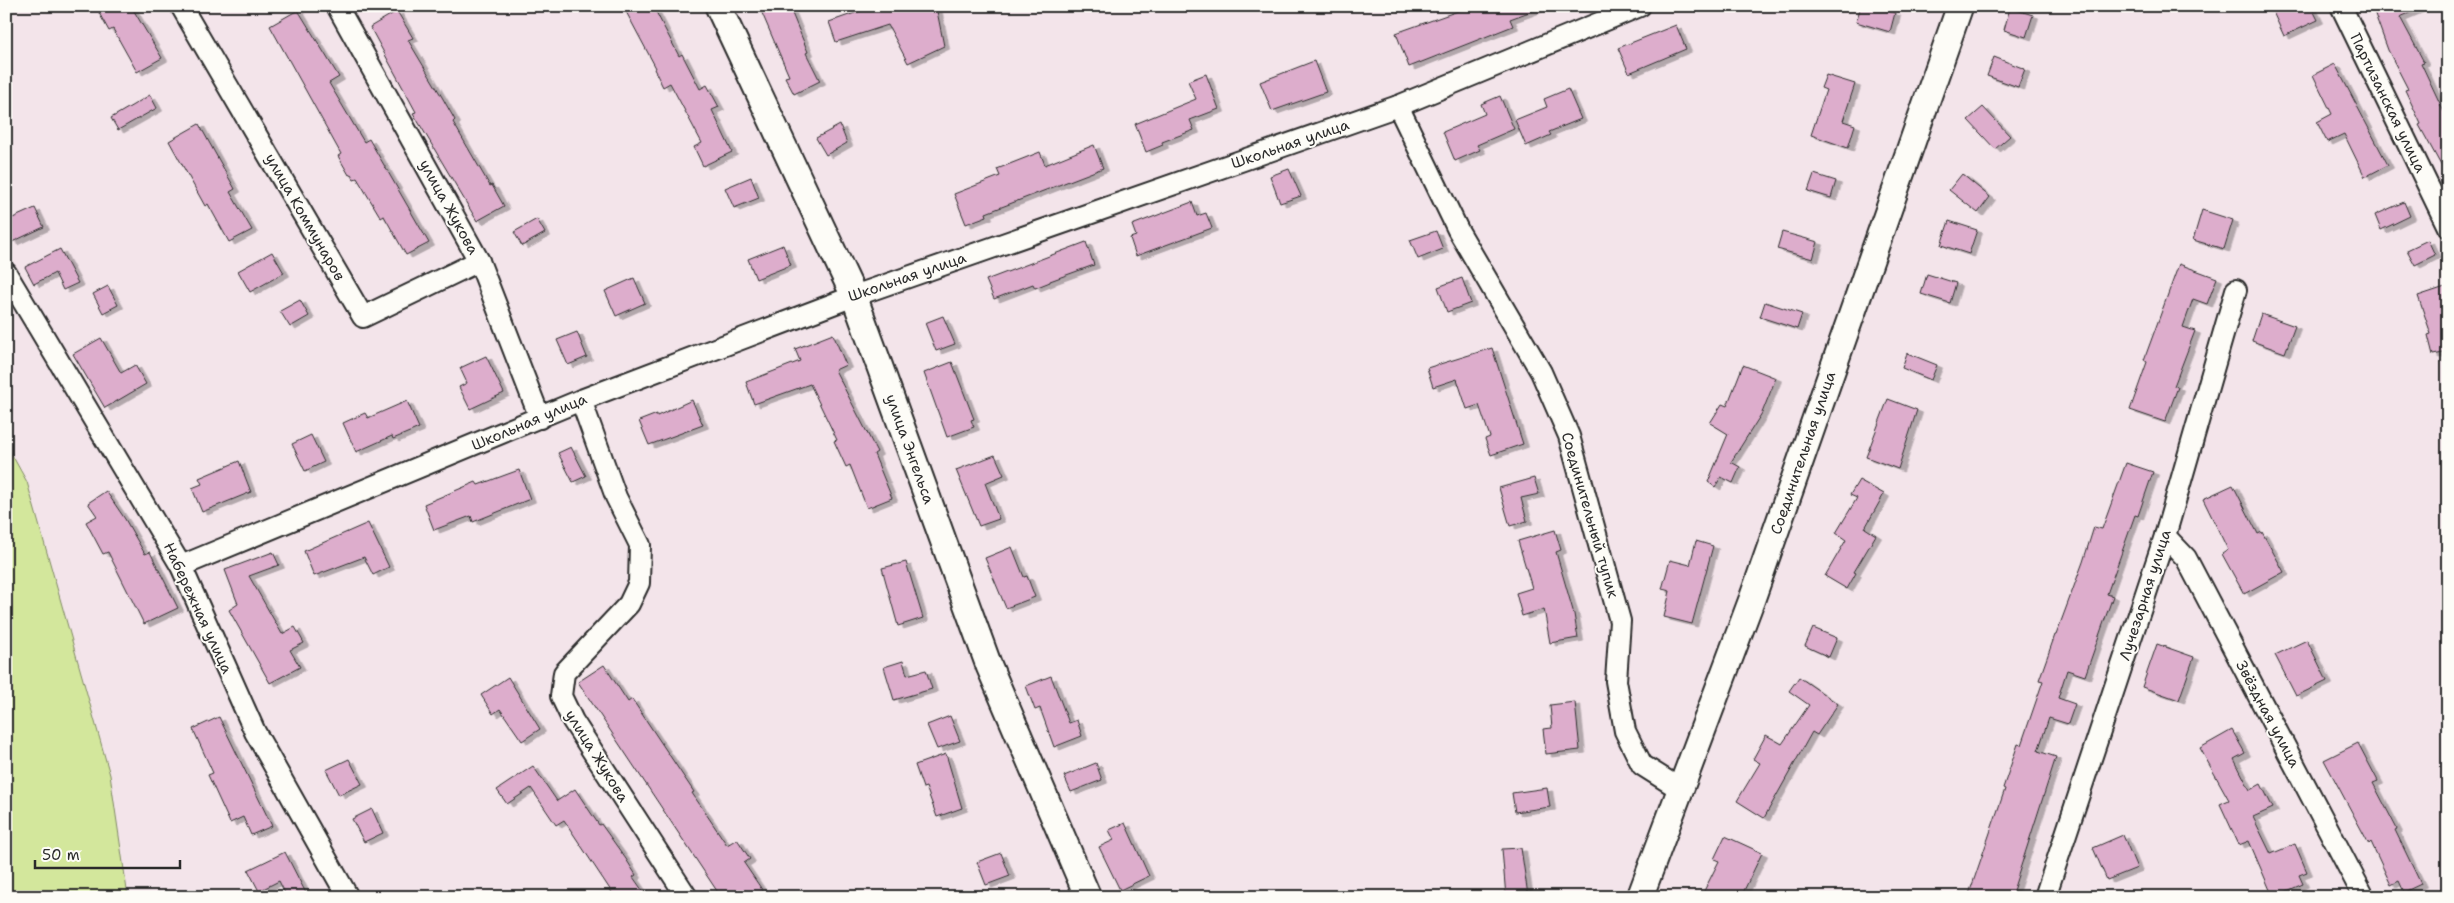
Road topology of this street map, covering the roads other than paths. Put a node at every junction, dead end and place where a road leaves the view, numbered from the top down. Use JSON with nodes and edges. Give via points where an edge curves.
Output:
{"nodes":[{"id":1,"x":181,"y":6,"type":"edge"},
{"id":2,"x":338,"y":6,"type":"edge"},
{"id":3,"x":718,"y":6,"type":"edge"},
{"id":4,"x":1640,"y":6,"type":"edge"},
{"id":5,"x":1960,"y":6,"type":"edge"},
{"id":6,"x":2341,"y":6,"type":"edge"},
{"id":7,"x":1398,"y":106,"type":"junction"},
{"id":8,"x":2448,"y":227,"type":"edge"},
{"id":9,"x":479,"y":261,"type":"junction"},
{"id":10,"x":6,"y":273,"type":"edge"},
{"id":11,"x":2236,"y":290,"type":"dead end"},
{"id":12,"x":854,"y":296,"type":"junction"},
{"id":13,"x":581,"y":400,"type":"junction"},
{"id":14,"x":540,"y":418,"type":"junction"},
{"id":15,"x":2165,"y":536,"type":"junction"},
{"id":16,"x":181,"y":566,"type":"junction"},
{"id":17,"x":1680,"y":789,"type":"junction"},
{"id":18,"x":348,"y":897,"type":"edge"},
{"id":19,"x":687,"y":897,"type":"edge"},
{"id":20,"x":1088,"y":897,"type":"edge"},
{"id":21,"x":1640,"y":897,"type":"edge"},
{"id":22,"x":2045,"y":897,"type":"edge"},
{"id":23,"x":2364,"y":897,"type":"edge"}],
"edges":[{"from":1,"to":9,"type":"street","name":"улица Коммунаров","via":[[363,317]]},
{"from":2,"to":9,"type":"street","name":"улица Жукова"},
{"from":3,"to":12,"type":"street","name":"улица Энгельса"},
{"from":4,"to":7,"type":"street","name":"Школьная улица"},
{"from":5,"to":17,"type":"street","name":"Соединительная улица","via":[[1752,599]]},
{"from":6,"to":8,"type":"street","name":"Партизанская улица"},
{"from":7,"to":12,"type":"street","name":"Школьная улица"},
{"from":7,"to":17,"type":"street","name":"Соединительный тупик","via":[[1458,230],[1541,372],[1569,436],[1620,621],[1616,681],[1625,731],[1642,765]]},
{"from":9,"to":14,"type":"street","name":"улица Жукова"},
{"from":10,"to":16,"type":"street","name":"Набережная улица"},
{"from":11,"to":15,"type":"street","name":"Лучезарная улица"},
{"from":12,"to":13,"type":"street","name":"Школьная улица"},
{"from":12,"to":20,"type":"street","name":"улица Энгельса","via":[[989,666]]},
{"from":13,"to":14,"type":"street","name":"Школьная улица"},
{"from":13,"to":19,"type":"street","name":"улица Жукова","via":[[616,497],[640,545],[639,582],[630,604],[564,673],[561,696],[573,721]]},
{"from":14,"to":16,"type":"street","name":"Школьная улица"},
{"from":15,"to":22,"type":"street","name":"Лучезарная улица"},
{"from":15,"to":23,"type":"street","name":"Звёздная улица","via":[[2186,558]]},
{"from":16,"to":18,"type":"street","name":"Набережная улица","via":[[255,732]]},
{"from":17,"to":21,"type":"street","name":"Соединительная улица"}]}
